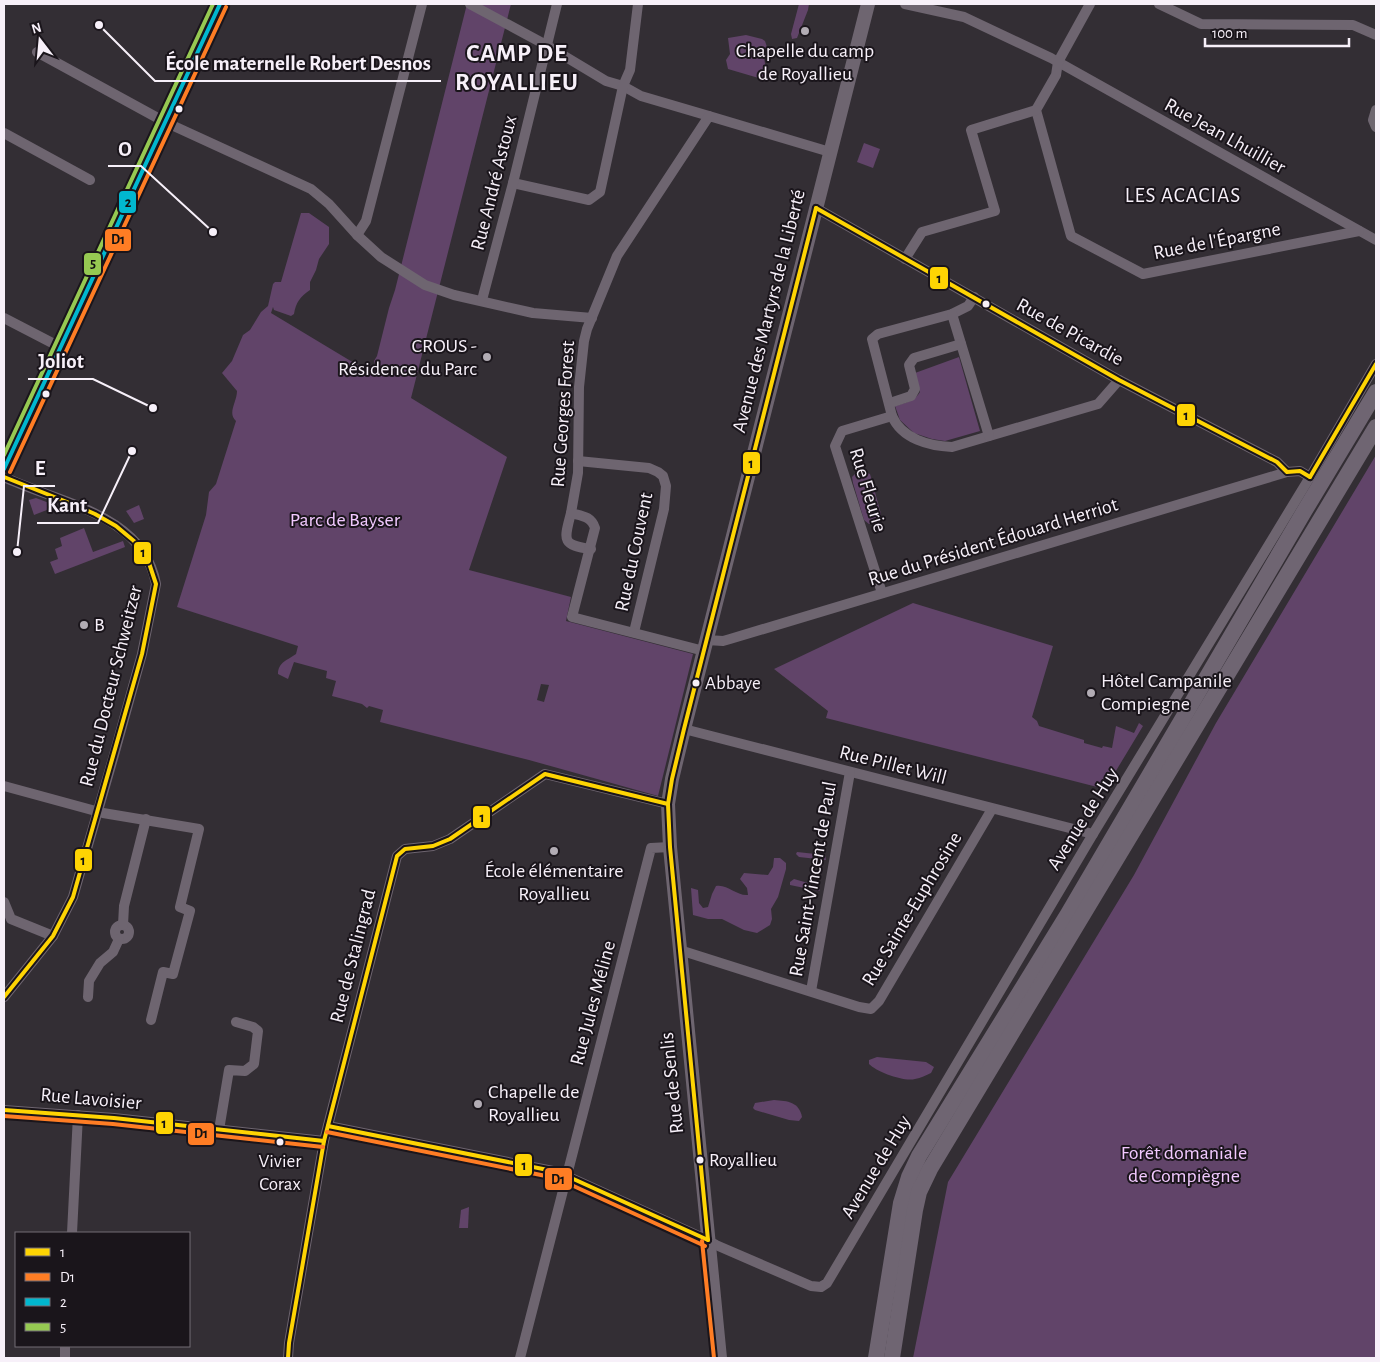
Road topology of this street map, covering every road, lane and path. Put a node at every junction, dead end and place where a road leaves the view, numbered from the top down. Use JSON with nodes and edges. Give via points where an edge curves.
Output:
{"nodes":[{"id":1,"x":220,"y":4,"type":"edge"},
{"id":2,"x":422,"y":4,"type":"edge"},
{"id":3,"x":470,"y":4,"type":"edge"},
{"id":4,"x":557,"y":4,"type":"edge"},
{"id":5,"x":638,"y":4,"type":"edge"},
{"id":6,"x":868,"y":4,"type":"edge"},
{"id":7,"x":905,"y":4,"type":"edge"},
{"id":8,"x":1090,"y":4,"type":"edge"},
{"id":9,"x":1159,"y":4,"type":"edge"},
{"id":10,"x":1376,"y":35,"type":"edge"},
{"id":11,"x":546,"y":45,"type":"junction"},
{"id":12,"x":37,"y":52,"type":"dead end"},
{"id":13,"x":1058,"y":62,"type":"junction"},
{"id":14,"x":623,"y":86,"type":"junction"},
{"id":15,"x":1036,"y":110,"type":"junction"},
{"id":16,"x":1376,"y":110,"type":"edge"},
{"id":17,"x":709,"y":116,"type":"junction"},
{"id":18,"x":164,"y":122,"type":"junction"},
{"id":19,"x":1376,"y":127,"type":"edge"},
{"id":20,"x":4,"y":133,"type":"edge"},
{"id":21,"x":830,"y":152,"type":"junction"},
{"id":22,"x":90,"y":180,"type":"dead end"},
{"id":23,"x":513,"y":183,"type":"junction"},
{"id":24,"x":816,"y":208,"type":"junction"},
{"id":25,"x":1359,"y":231,"type":"junction"},
{"id":26,"x":357,"y":235,"type":"junction"},
{"id":27,"x":1376,"y":240,"type":"edge"},
{"id":28,"x":905,"y":259,"type":"junction"},
{"id":29,"x":974,"y":297,"type":"junction"},
{"id":30,"x":482,"y":300,"type":"junction"},
{"id":31,"x":952,"y":314,"type":"junction"},
{"id":32,"x":4,"y":318,"type":"edge"},
{"id":33,"x":592,"y":318,"type":"junction"},
{"id":34,"x":961,"y":344,"type":"junction"},
{"id":35,"x":60,"y":347,"type":"junction"},
{"id":36,"x":1376,"y":364,"type":"edge"},
{"id":37,"x":1119,"y":380,"type":"junction"},
{"id":38,"x":1376,"y":392,"type":"edge"},
{"id":39,"x":890,"y":403,"type":"junction"},
{"id":40,"x":892,"y":416,"type":"junction"},
{"id":41,"x":1376,"y":427,"type":"edge"},
{"id":42,"x":989,"y":436,"type":"junction"},
{"id":43,"x":578,"y":461,"type":"junction"},
{"id":44,"x":4,"y":469,"type":"edge"},
{"id":45,"x":1287,"y":472,"type":"junction"},
{"id":46,"x":4,"y":477,"type":"edge"},
{"id":47,"x":1310,"y":477,"type":"junction"},
{"id":48,"x":571,"y":513,"type":"junction"},
{"id":49,"x":591,"y":550,"type":"junction"},
{"id":50,"x":882,"y":593,"type":"junction"},
{"id":51,"x":634,"y":632,"type":"junction"},
{"id":52,"x":706,"y":645,"type":"junction"},
{"id":53,"x":684,"y":729,"type":"junction"},
{"id":54,"x":850,"y":772,"type":"junction"},
{"id":55,"x":4,"y":786,"type":"edge"},
{"id":56,"x":668,"y":804,"type":"junction"},
{"id":57,"x":992,"y":809,"type":"junction"},
{"id":58,"x":98,"y":811,"type":"junction"},
{"id":59,"x":146,"y":819,"type":"junction"},
{"id":60,"x":1092,"y":834,"type":"junction"},
{"id":61,"x":670,"y":847,"type":"junction"},
{"id":62,"x":4,"y":902,"type":"edge"},
{"id":63,"x":53,"y":936,"type":"junction"},
{"id":64,"x":679,"y":953,"type":"junction"},
{"id":65,"x":811,"y":991,"type":"junction"},
{"id":66,"x":4,"y":997,"type":"edge"},
{"id":67,"x":88,"y":997,"type":"dead end"},
{"id":68,"x":151,"y":1020,"type":"dead end"},
{"id":69,"x":236,"y":1022,"type":"dead end"},
{"id":70,"x":4,"y":1110,"type":"edge"},
{"id":71,"x":78,"y":1115,"type":"junction"},
{"id":72,"x":328,"y":1126,"type":"junction"},
{"id":73,"x":219,"y":1130,"type":"junction"},
{"id":74,"x":324,"y":1141,"type":"junction"},
{"id":75,"x":566,"y":1176,"type":"junction"},
{"id":76,"x":72,"y":1232,"type":"edge"},
{"id":77,"x":708,"y":1240,"type":"junction"},
{"id":78,"x":288,"y":1358,"type":"edge"},
{"id":79,"x":520,"y":1358,"type":"edge"},
{"id":80,"x":720,"y":1358,"type":"edge"},
{"id":81,"x":876,"y":1358,"type":"edge"},
{"id":82,"x":892,"y":1358,"type":"edge"}],
"edges":[{"from":1,"to":18,"type":"street"},
{"from":2,"to":26,"type":"street","via":[[366,221]]},
{"from":3,"to":11,"type":"street"},
{"from":4,"to":11,"type":"street","name":"Rue André Astoux"},
{"from":5,"to":14,"type":"street","via":[[630,70]]},
{"from":6,"to":21,"type":"street","name":"Avenue des Martyrs de la Liberté"},
{"from":7,"to":13,"type":"street","name":"Rue Jean Lhuillier","via":[[964,17]]},
{"from":8,"to":13,"type":"street"},
{"from":9,"to":10,"type":"street","via":[[1201,24],[1353,25]]},
{"from":11,"to":14,"type":"street","via":[[606,80]]},
{"from":11,"to":23,"type":"street","name":"Rue André Astoux"},
{"from":12,"to":18,"type":"street"},
{"from":13,"to":15,"type":"street","via":[[1056,75]]},
{"from":13,"to":25,"type":"street","name":"Rue Jean Lhuillier"},
{"from":14,"to":17,"type":"street","via":[[641,96]]},
{"from":14,"to":23,"type":"street","via":[[600,192],[589,200]]},
{"from":15,"to":25,"type":"street","name":"Rue de l'Épargne","via":[[1071,236],[1143,274]]},
{"from":15,"to":28,"type":"street","via":[[971,130],[995,211],[922,232]]},
{"from":16,"to":19,"type":"street","via":[[1373,120]]},
{"from":17,"to":21,"type":"street"},
{"from":17,"to":33,"type":"street","name":"Rue Georges Forest","via":[[617,256]]},
{"from":18,"to":26,"type":"street","via":[[311,189]]},
{"from":18,"to":35,"type":"street"},
{"from":20,"to":22,"type":"street"},
{"from":21,"to":24,"type":"street","name":"Avenue des Martyrs de la Liberté"},
{"from":23,"to":30,"type":"street","name":"Rue André Astoux"},
{"from":24,"to":28,"type":"street","name":"Rue de Picardie"},
{"from":24,"to":52,"type":"street","name":"Avenue des Martyrs de la Liberté"},
{"from":25,"to":27,"type":"street","name":"Rue Jean Lhuillier"},
{"from":26,"to":30,"type":"street","via":[[381,257],[425,285]]},
{"from":28,"to":29,"type":"street","name":"Rue de Picardie"},
{"from":29,"to":31,"type":"street","via":[[968,306]]},
{"from":29,"to":37,"type":"street","name":"Rue de Picardie"},
{"from":30,"to":33,"type":"street","via":[[533,313]]},
{"from":31,"to":34,"type":"street"},
{"from":31,"to":39,"type":"street","via":[[878,334],[872,339]]},
{"from":32,"to":35,"type":"street"},
{"from":33,"to":43,"type":"street","name":"Rue Georges Forest","via":[[584,341],[579,387]]},
{"from":34,"to":39,"type":"street","via":[[914,358],[909,365],[914,390],[911,396]]},
{"from":34,"to":42,"type":"street"},
{"from":35,"to":44,"type":"street"},
{"from":36,"to":47,"type":"street","name":"Avenue de Huy"},
{"from":37,"to":42,"type":"street","via":[[1098,404]]},
{"from":37,"to":45,"type":"street","name":"Rue de Picardie","via":[[1277,462]]},
{"from":38,"to":81,"type":"main road","via":[[1068,914],[919,1156],[901,1203]]},
{"from":39,"to":40,"type":"street"},
{"from":40,"to":42,"type":"street","via":[[908,435],[936,446],[952,447]]},
{"from":40,"to":50,"type":"street","name":"Rue Fleurie","via":[[842,431],[835,446]]},
{"from":41,"to":82,"type":"main road","via":[[930,1169],[915,1210]]},
{"from":43,"to":48,"type":"street","name":"Rue Georges Forest"},
{"from":43,"to":51,"type":"street","name":"Rue du Couvent","via":[[649,468],[663,476],[666,486],[664,510]]},
{"from":45,"to":47,"type":"street","name":"Rue de Picardie","via":[[1300,471]]},
{"from":45,"to":50,"type":"street","name":"Rue du Président Édouard Herriot"},
{"from":46,"to":58,"type":"street","name":"Rue du Docteur Schweitzer","via":[[114,523],[139,545],[154,573],[156,584],[142,654]]},
{"from":47,"to":60,"type":"street","name":"Avenue de Huy"},
{"from":48,"to":49,"type":"street","name":"Rue Georges Forest","via":[[590,518],[593,522]]},
{"from":48,"to":49,"type":"street","name":"Rue Georges Forest","via":[[566,534],[568,543]]},
{"from":49,"to":51,"type":"street","name":"Rue Georges Forest","via":[[572,618]]},
{"from":50,"to":52,"type":"street","name":"Rue du Président Édouard Herriot"},
{"from":51,"to":52,"type":"street","name":"Rue Georges Forest"},
{"from":52,"to":53,"type":"street","name":"Avenue des Martyrs de la Liberté"},
{"from":53,"to":54,"type":"street","name":"Rue Pillet Will"},
{"from":53,"to":56,"type":"street","name":"Avenue des Martyrs de la Liberté"},
{"from":54,"to":57,"type":"street","name":"Rue Pillet Will"},
{"from":54,"to":65,"type":"street","name":"Rue Saint-Vincent de Paul"},
{"from":55,"to":58,"type":"street"},
{"from":56,"to":61,"type":"street","name":"Rue de Senlis"},
{"from":56,"to":72,"type":"street","name":"Rue de Stalingrad","via":[[545,774],[450,839],[433,846],[401,851],[397,856]]},
{"from":57,"to":60,"type":"street","name":"Rue Pillet Will"},
{"from":57,"to":65,"type":"street","name":"Rue Sainte-Euphrosine","via":[[875,1006],[871,1009],[859,1007]]},
{"from":58,"to":59,"type":"street"},
{"from":58,"to":63,"type":"street","name":"Rue du Docteur Schweitzer","via":[[72,896]]},
{"from":59,"to":67,"type":"street","via":[[124,906],[123,925],[116,928],[115,934],[119,938],[113,952],[100,963],[89,981]]},
{"from":59,"to":68,"type":"street","via":[[199,829],[180,907],[190,911],[173,974],[163,972]]},
{"from":60,"to":77,"type":"street","name":"Avenue de Huy","via":[[827,1284],[811,1286]]},
{"from":61,"to":64,"type":"street","name":"Rue de Senlis"},
{"from":61,"to":75,"type":"street","name":"Rue Jules Méline","via":[[651,848]]},
{"from":62,"to":63,"type":"street","via":[[11,919]]},
{"from":63,"to":66,"type":"street","name":"Rue du Docteur Schweitzer"},
{"from":64,"to":65,"type":"street","name":"Rue Sainte-Euphrosine","via":[[686,952]]},
{"from":64,"to":77,"type":"street","name":"Rue de Senlis"},
{"from":69,"to":73,"type":"street","via":[[258,1031],[254,1064],[245,1071],[229,1070]]},
{"from":70,"to":71,"type":"street","name":"Rue Lavoisier"},
{"from":71,"to":73,"type":"street","name":"Rue Lavoisier"},
{"from":71,"to":76,"type":"street"},
{"from":72,"to":74,"type":"street","name":"Rue de Stalingrad"},
{"from":72,"to":75,"type":"street"},
{"from":73,"to":74,"type":"street","name":"Rue Lavoisier"},
{"from":74,"to":78,"type":"street","name":"Rue de Stalingrad"},
{"from":75,"to":77,"type":"street"},
{"from":75,"to":79,"type":"street","name":"Rue Jules Méline"},
{"from":77,"to":80,"type":"street","name":"Rue de Senlis"}]}
